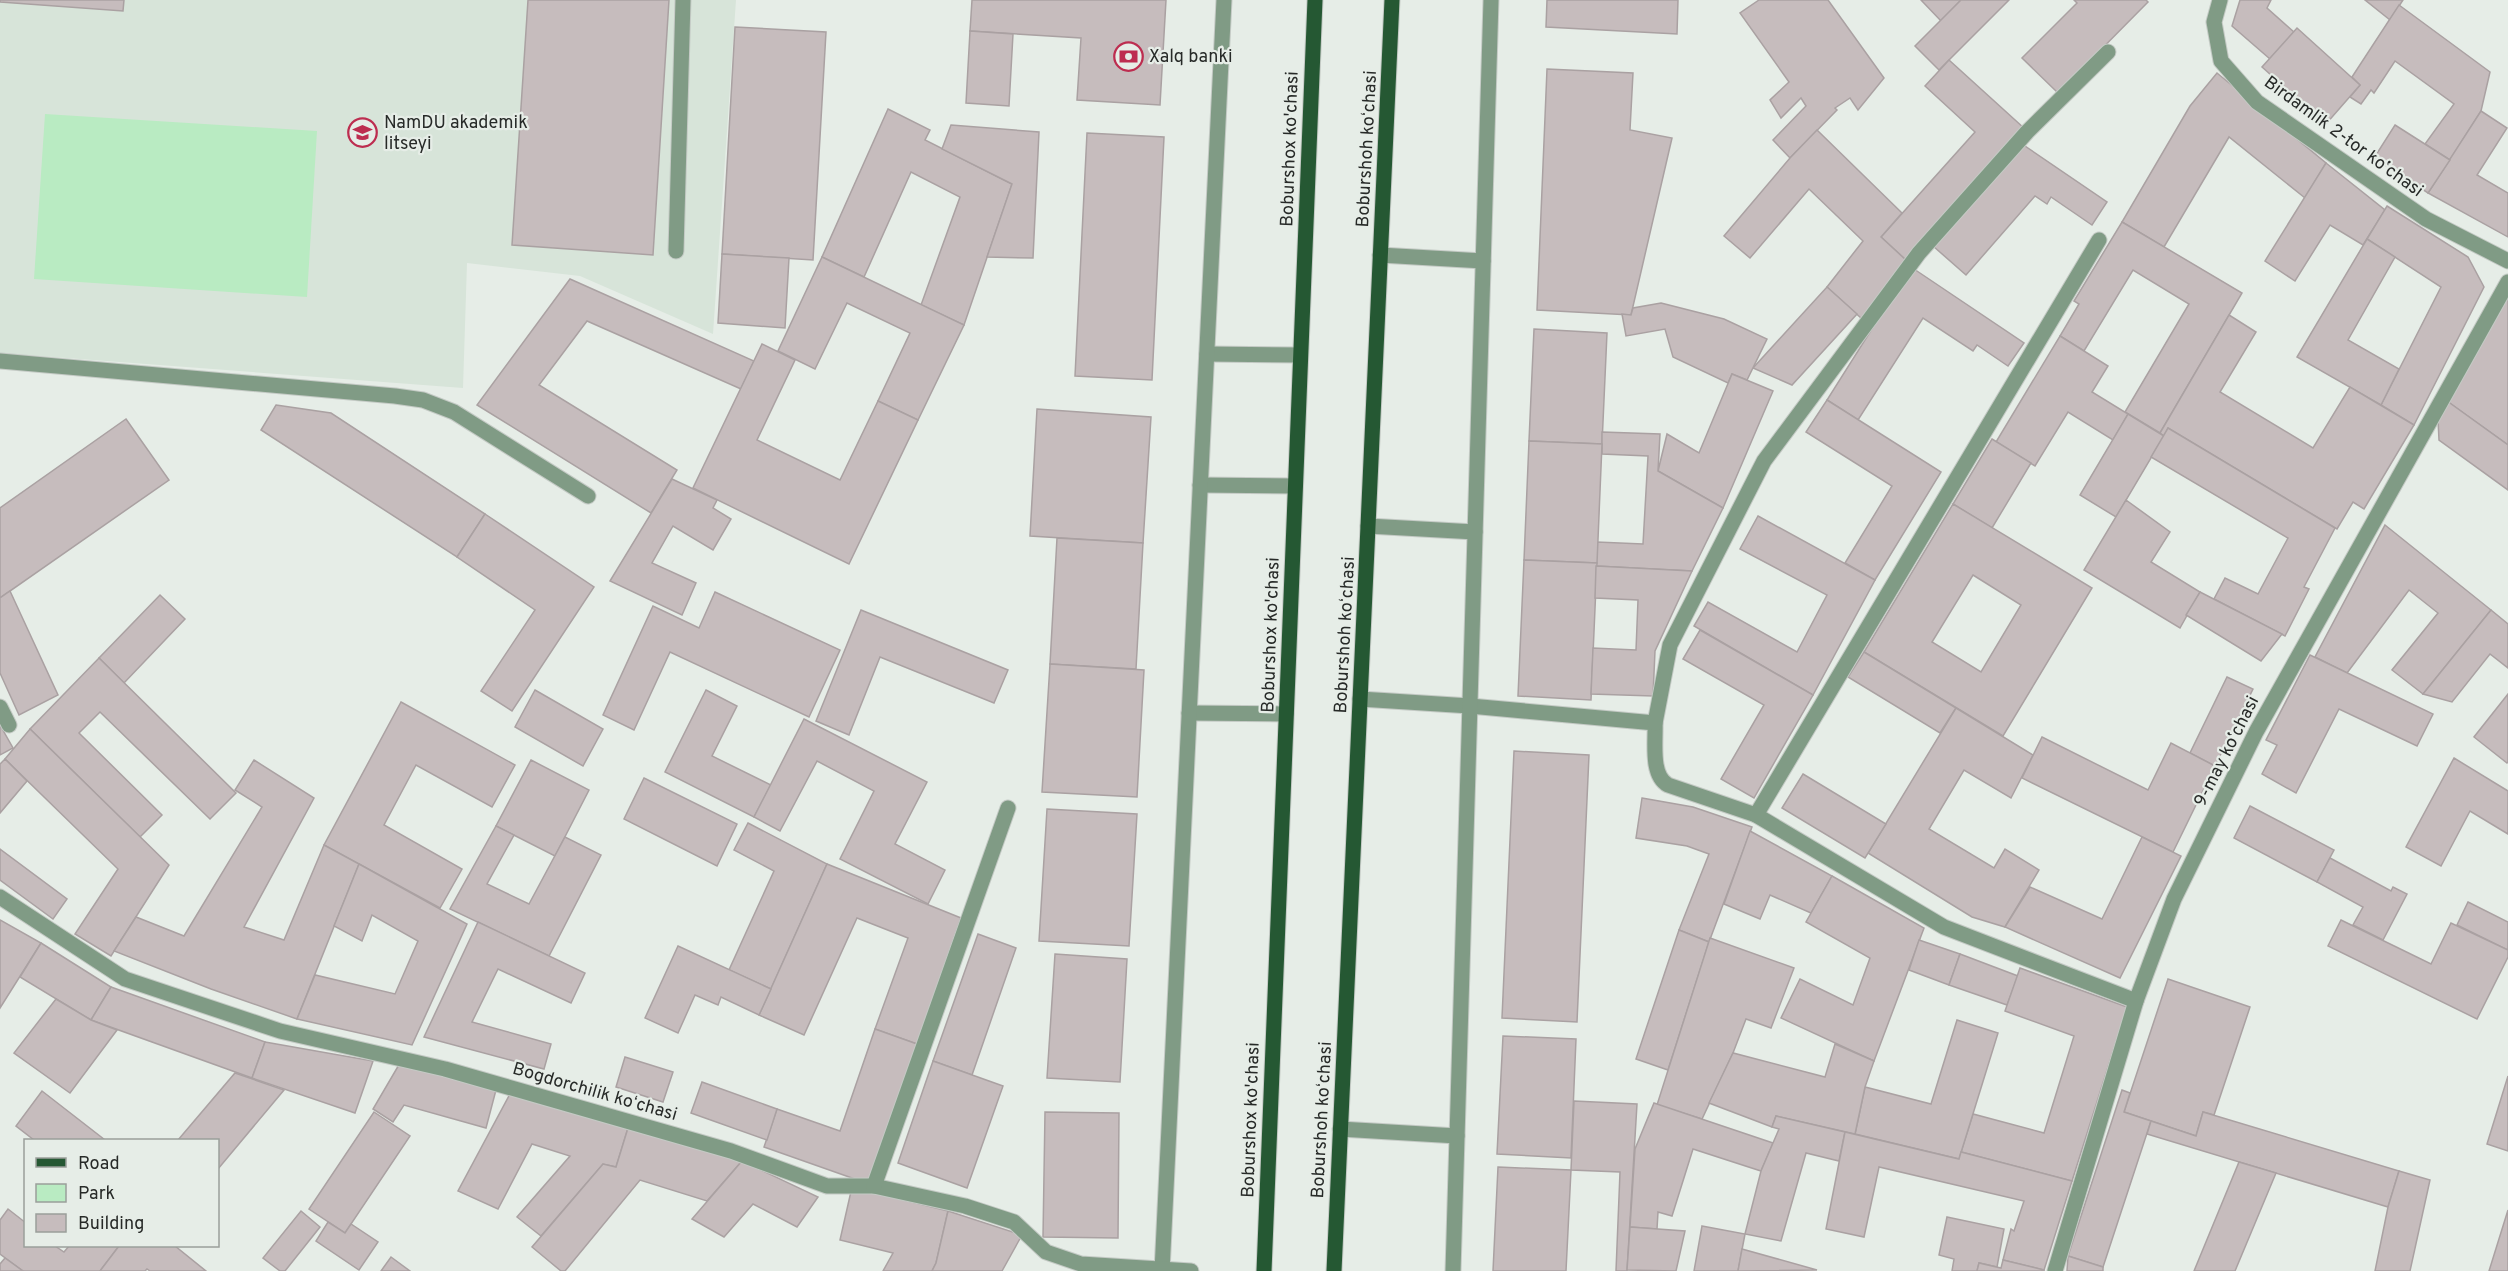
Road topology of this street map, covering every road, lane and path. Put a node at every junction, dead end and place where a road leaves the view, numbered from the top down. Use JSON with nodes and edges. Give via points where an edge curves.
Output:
{"nodes":[{"id":1,"x":683,"y":0,"type":"edge"},
{"id":2,"x":1224,"y":0,"type":"edge"},
{"id":3,"x":1315,"y":0,"type":"edge"},
{"id":4,"x":1392,"y":0,"type":"edge"},
{"id":5,"x":1491,"y":0,"type":"edge"},
{"id":6,"x":2220,"y":0,"type":"edge"},
{"id":7,"x":2108,"y":52,"type":"dead end"},
{"id":8,"x":2099,"y":240,"type":"dead end"},
{"id":9,"x":676,"y":251,"type":"dead end"},
{"id":10,"x":1380,"y":255,"type":"junction"},
{"id":11,"x":1483,"y":261,"type":"junction"},
{"id":12,"x":2508,"y":261,"type":"edge"},
{"id":13,"x":2508,"y":282,"type":"edge"},
{"id":14,"x":1207,"y":354,"type":"junction"},
{"id":15,"x":1300,"y":355,"type":"junction"},
{"id":16,"x":0,"y":361,"type":"edge"},
{"id":17,"x":1200,"y":485,"type":"junction"},
{"id":18,"x":1295,"y":486,"type":"junction"},
{"id":19,"x":588,"y":496,"type":"dead end"},
{"id":20,"x":1368,"y":526,"type":"junction"},
{"id":21,"x":1475,"y":532,"type":"junction"},
{"id":22,"x":1360,"y":699,"type":"junction"},
{"id":23,"x":1470,"y":706,"type":"junction"},
{"id":24,"x":0,"y":707,"type":"edge"},
{"id":25,"x":1189,"y":713,"type":"junction"},
{"id":26,"x":1286,"y":714,"type":"junction"},
{"id":27,"x":1655,"y":723,"type":"junction"},
{"id":28,"x":9,"y":725,"type":"dead end"},
{"id":29,"x":1008,"y":808,"type":"dead end"},
{"id":30,"x":1756,"y":815,"type":"junction"},
{"id":31,"x":0,"y":897,"type":"edge"},
{"id":32,"x":2136,"y":1001,"type":"junction"},
{"id":33,"x":1340,"y":1129,"type":"junction"},
{"id":34,"x":1457,"y":1136,"type":"junction"},
{"id":35,"x":874,"y":1186,"type":"junction"},
{"id":36,"x":1162,"y":1271,"type":"edge"},
{"id":37,"x":1191,"y":1271,"type":"edge"},
{"id":38,"x":1264,"y":1271,"type":"edge"},
{"id":39,"x":1334,"y":1271,"type":"edge"},
{"id":40,"x":1453,"y":1271,"type":"edge"},
{"id":41,"x":2055,"y":1271,"type":"edge"}],
"edges":[{"from":1,"to":9,"type":"street"},
{"from":2,"to":14,"type":"street"},
{"from":3,"to":15,"type":"main road","name":"Boburshox ko'chasi"},
{"from":4,"to":10,"type":"main road","name":"Boburshoh koʻchasi"},
{"from":5,"to":11,"type":"street"},
{"from":6,"to":12,"type":"street","name":"Birdamlik 2-tor koʼchasi","via":[[2214,22],[2221,61],[2257,102],[2426,219]]},
{"from":7,"to":27,"type":"street","via":[[2027,132],[1919,253],[1764,461],[1670,645]]},
{"from":8,"to":30,"type":"street"},
{"from":10,"to":11,"type":"street"},
{"from":10,"to":20,"type":"main road","name":"Boburshoh koʻchasi"},
{"from":11,"to":21,"type":"street"},
{"from":13,"to":32,"type":"street","name":"9-may koʼchasi","via":[[2256,732],[2174,899]]},
{"from":14,"to":15,"type":"street"},
{"from":14,"to":17,"type":"street"},
{"from":15,"to":18,"type":"main road","name":"Boburshox ko'chasi"},
{"from":16,"to":19,"type":"street","via":[[423,400],[454,412]]},
{"from":17,"to":18,"type":"street"},
{"from":17,"to":25,"type":"street"},
{"from":18,"to":26,"type":"main road","name":"Boburshox ko'chasi"},
{"from":20,"to":21,"type":"street"},
{"from":20,"to":22,"type":"main road","name":"Boburshoh koʻchasi"},
{"from":21,"to":23,"type":"street"},
{"from":22,"to":23,"type":"street"},
{"from":22,"to":33,"type":"main road","name":"Boburshoh koʻchasi"},
{"from":23,"to":27,"type":"street"},
{"from":23,"to":34,"type":"street"},
{"from":24,"to":28,"type":"street"},
{"from":25,"to":26,"type":"street"},
{"from":25,"to":36,"type":"street"},
{"from":26,"to":38,"type":"main road","name":"Boburshox ko'chasi"},
{"from":27,"to":30,"type":"street","via":[[1656,771],[1662,782]]},
{"from":29,"to":35,"type":"street"},
{"from":30,"to":32,"type":"street","via":[[1944,927]]},
{"from":31,"to":35,"type":"street","name":"Bogdorchilik koʻchasi","via":[[125,979],[280,1031],[445,1069],[731,1151],[827,1186]]},
{"from":32,"to":41,"type":"street","name":"9-may koʼchasi"},
{"from":33,"to":34,"type":"street"},
{"from":33,"to":39,"type":"main road","name":"Boburshoh koʻchasi"},
{"from":34,"to":40,"type":"street"},
{"from":35,"to":36,"type":"street","name":"Bogdorchilik koʻchasi","via":[[965,1206],[1014,1222],[1046,1252],[1081,1264]]},
{"from":36,"to":37,"type":"street","name":"Bogdorchilik koʻchasi"}]}
